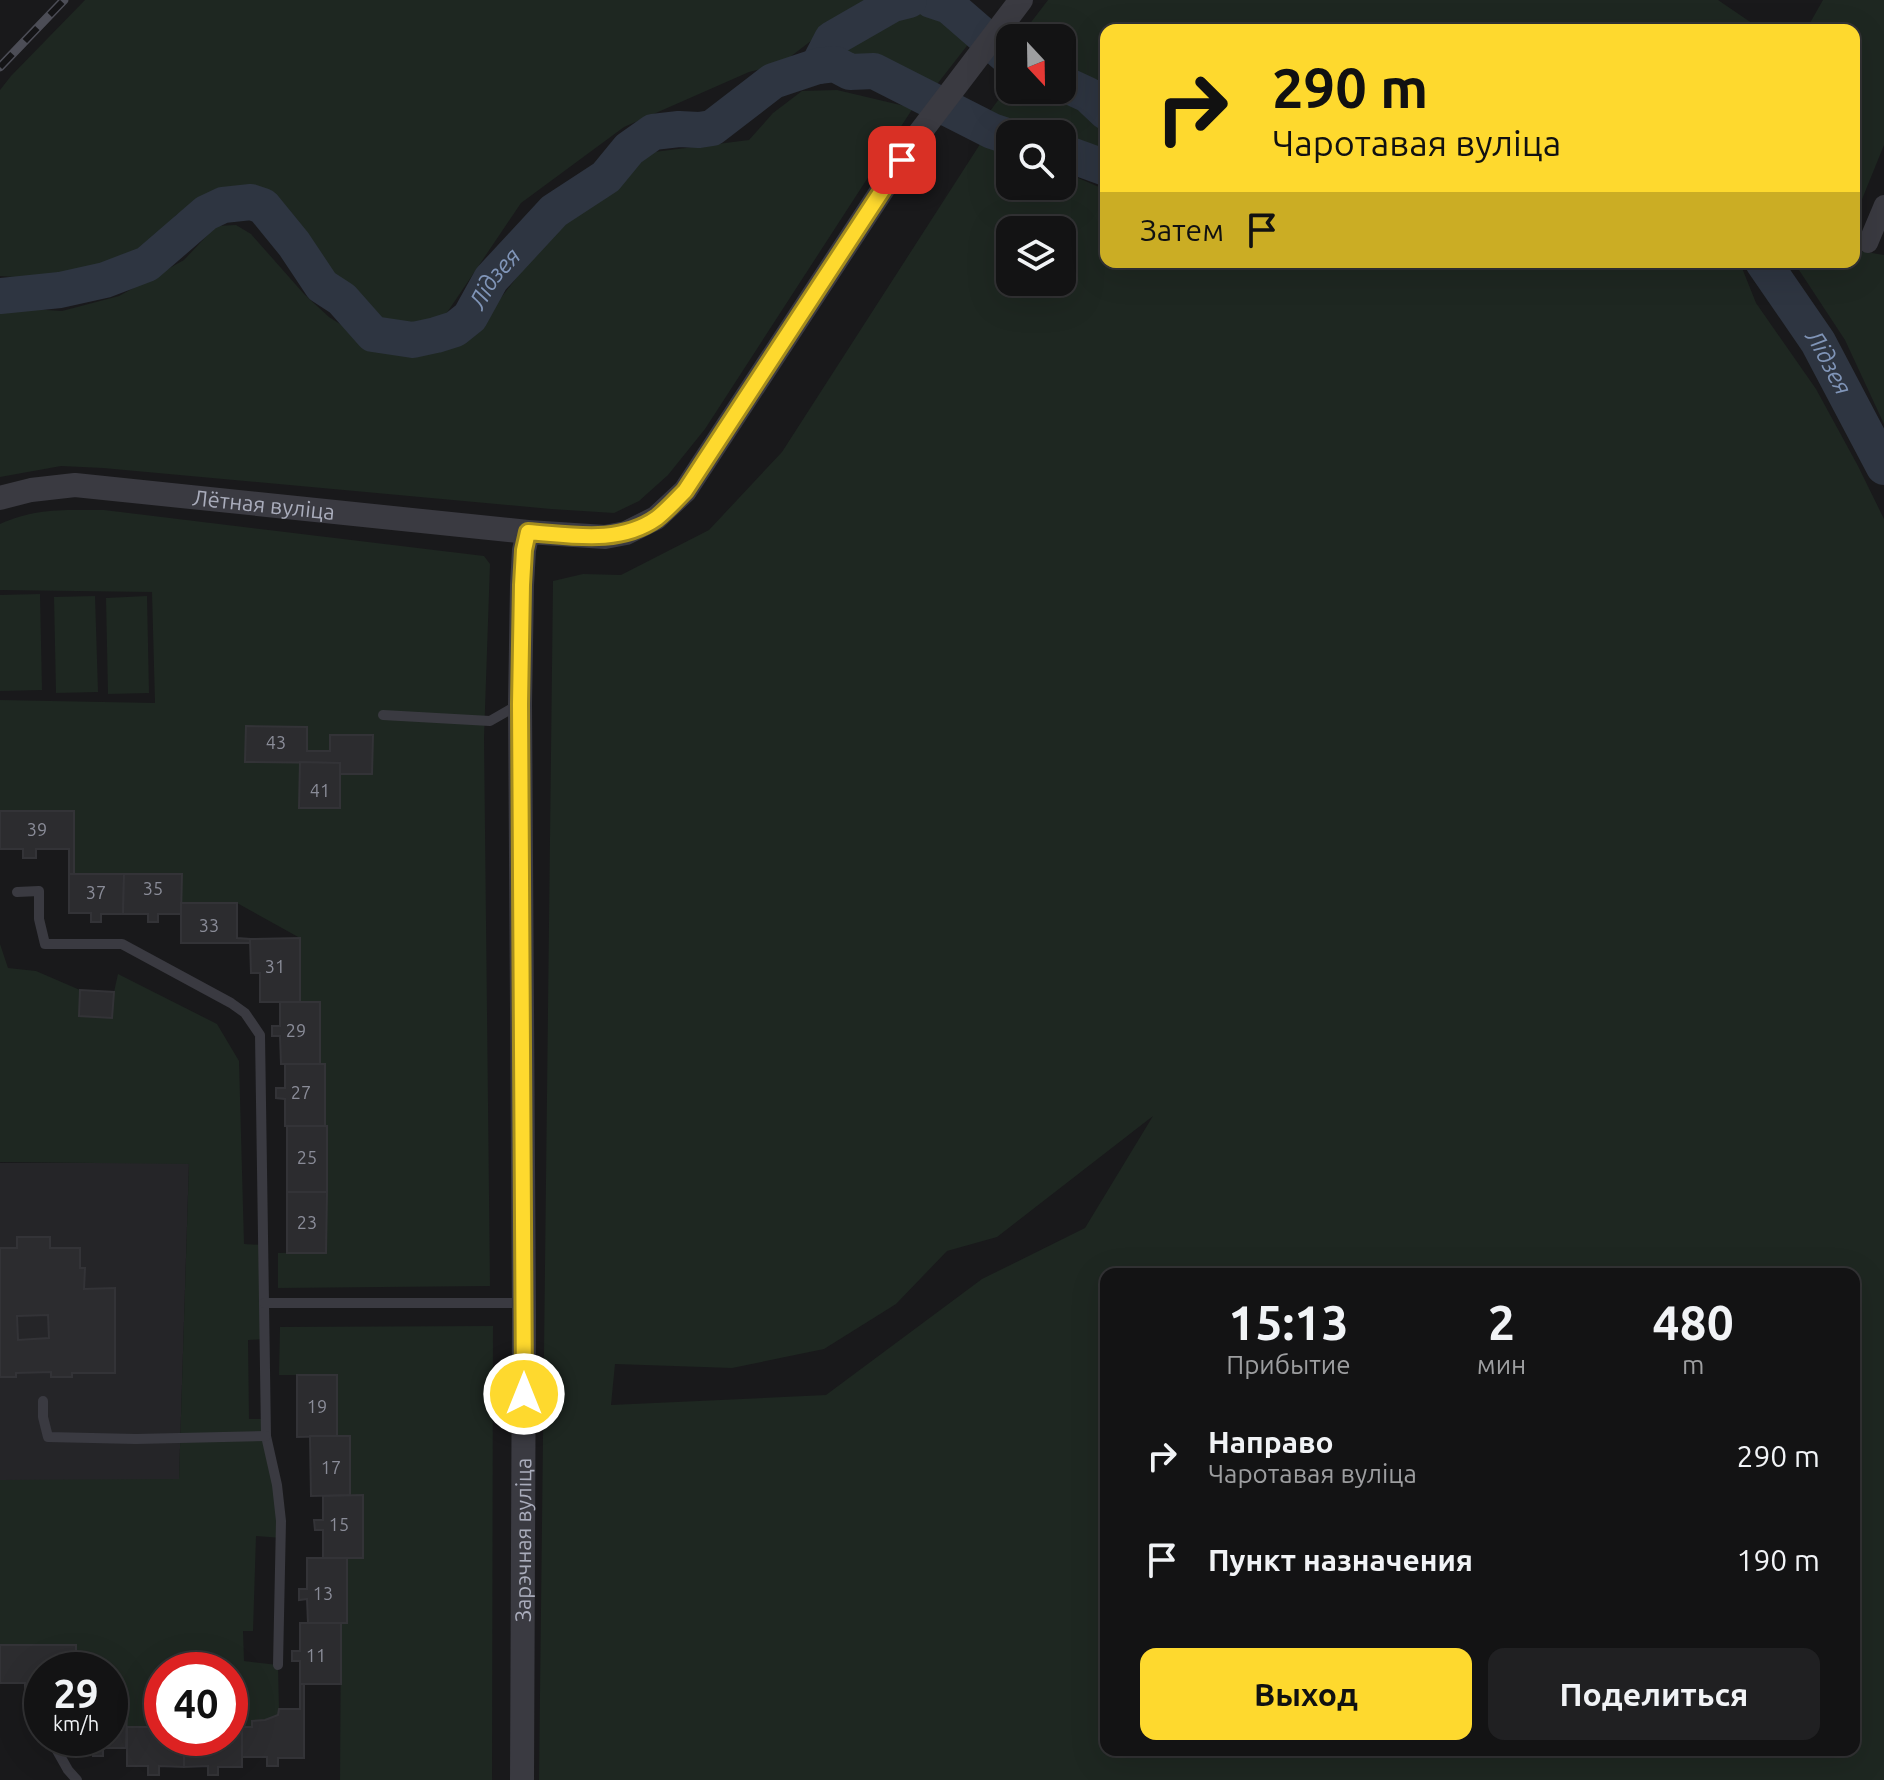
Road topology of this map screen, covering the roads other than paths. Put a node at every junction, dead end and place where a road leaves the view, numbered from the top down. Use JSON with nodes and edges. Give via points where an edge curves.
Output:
{"nodes":[{"id":1,"x":1021,"y":0,"type":"edge"},
{"id":2,"x":1884,"y":205,"type":"edge"},
{"id":3,"x":1868,"y":243,"type":"dead end"},
{"id":4,"x":0,"y":498,"type":"edge"},
{"id":5,"x":528,"y":532,"type":"junction"},
{"id":6,"x":520,"y":704,"type":"junction"},
{"id":7,"x":383,"y":715,"type":"dead end"},
{"id":8,"x":17,"y":892,"type":"dead end"},
{"id":9,"x":264,"y":1303,"type":"junction"},
{"id":10,"x":524,"y":1303,"type":"junction"},
{"id":11,"x":43,"y":1401,"type":"dead end"},
{"id":12,"x":266,"y":1436,"type":"junction"},
{"id":13,"x":278,"y":1665,"type":"dead end"},
{"id":14,"x":60,"y":1756,"type":"edge"},
{"id":15,"x":77,"y":1780,"type":"edge"},
{"id":16,"x":522,"y":1780,"type":"edge"}],
"edges":[{"from":1,"to":5,"type":"street","name":"Лётная вуліца","via":[[919,134],[685,491],[656,518],[626,533],[605,537]]},
{"from":2,"to":3,"type":"street"},
{"from":4,"to":5,"type":"street","name":"Лётная вуліца","via":[[75,485]]},
{"from":5,"to":6,"type":"street","name":"Зарэчная вуліца"},
{"from":6,"to":7,"type":"lane","via":[[490,721]]},
{"from":6,"to":10,"type":"street","name":"Зарэчная вуліца"},
{"from":8,"to":9,"type":"lane","via":[[39,891],[45,944],[122,944],[231,1003],[260,1035]]},
{"from":9,"to":10,"type":"lane"},
{"from":9,"to":12,"type":"lane"},
{"from":10,"to":16,"type":"street","name":"Зарэчная вуліца"},
{"from":11,"to":12,"type":"lane","via":[[48,1437]]},
{"from":12,"to":13,"type":"lane","via":[[281,1521]]},
{"from":14,"to":15,"type":"lane"}]}
